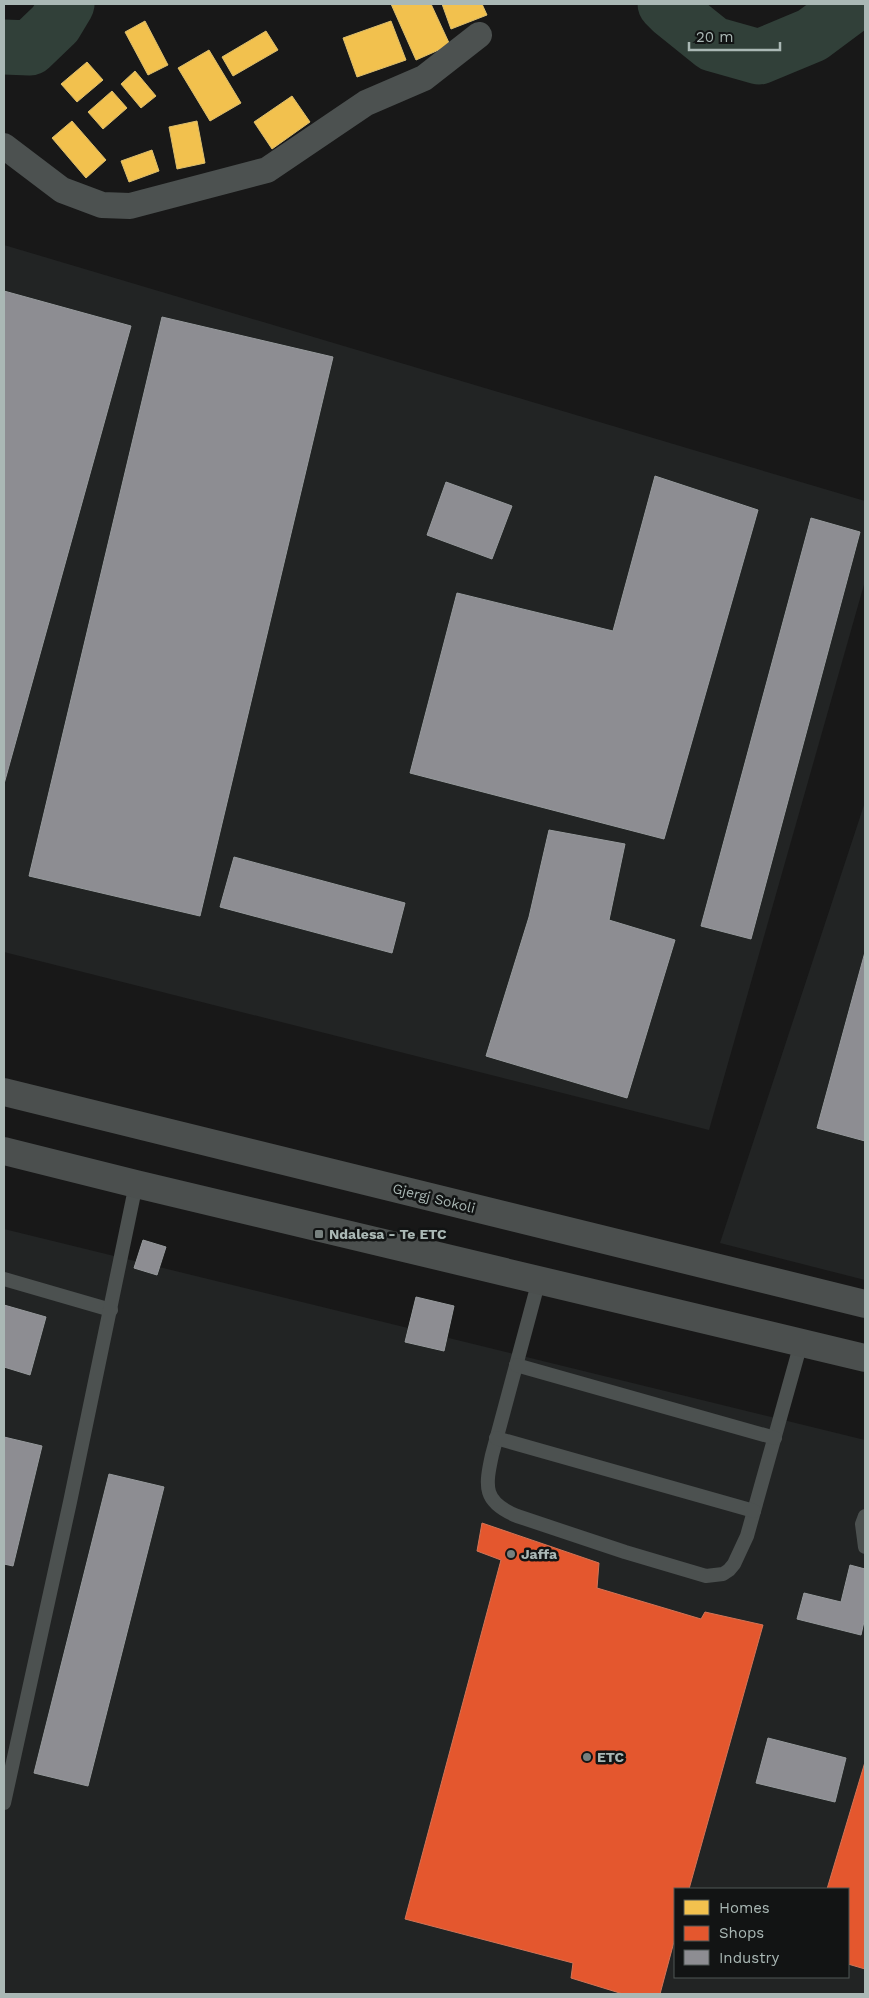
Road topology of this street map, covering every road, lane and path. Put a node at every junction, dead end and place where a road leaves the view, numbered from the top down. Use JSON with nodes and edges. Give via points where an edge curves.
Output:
{"nodes":[{"id":1,"x":479,"y":35,"type":"dead end"},
{"id":2,"x":4,"y":146,"type":"edge"},
{"id":3,"x":4,"y":1092,"type":"edge"},
{"id":4,"x":4,"y":1153,"type":"edge"},
{"id":5,"x":136,"y":1184,"type":"junction"},
{"id":6,"x":4,"y":1279,"type":"edge"},
{"id":7,"x":539,"y":1280,"type":"junction"},
{"id":8,"x":865,"y":1304,"type":"edge"},
{"id":9,"x":111,"y":1310,"type":"junction"},
{"id":10,"x":801,"y":1343,"type":"junction"},
{"id":11,"x":865,"y":1358,"type":"edge"},
{"id":12,"x":516,"y":1365,"type":"junction"},
{"id":13,"x":496,"y":1438,"type":"junction"},
{"id":14,"x":775,"y":1438,"type":"junction"},
{"id":15,"x":754,"y":1511,"type":"junction"},
{"id":16,"x":865,"y":1516,"type":"edge"},
{"id":17,"x":865,"y":1547,"type":"edge"},
{"id":18,"x":4,"y":1803,"type":"edge"}],
"edges":[{"from":1,"to":2,"type":"street","via":[[424,78],[366,104],[267,170],[130,206],[102,205],[62,190]]},
{"from":3,"to":8,"type":"main road","name":"Gjergj Sokoli"},
{"from":4,"to":5,"type":"main road"},
{"from":5,"to":7,"type":"main road"},
{"from":5,"to":9,"type":"lane"},
{"from":6,"to":9,"type":"lane"},
{"from":7,"to":10,"type":"main road"},
{"from":7,"to":12,"type":"lane"},
{"from":9,"to":18,"type":"lane"},
{"from":10,"to":11,"type":"main road"},
{"from":10,"to":14,"type":"lane"},
{"from":12,"to":13,"type":"lane"},
{"from":12,"to":14,"type":"lane"},
{"from":13,"to":15,"type":"lane"},
{"from":13,"to":15,"type":"lane","via":[[487,1479],[490,1496],[501,1509],[706,1576],[722,1574],[734,1564]]},
{"from":14,"to":15,"type":"lane"},
{"from":16,"to":17,"type":"lane","via":[[862,1524]]}]}
